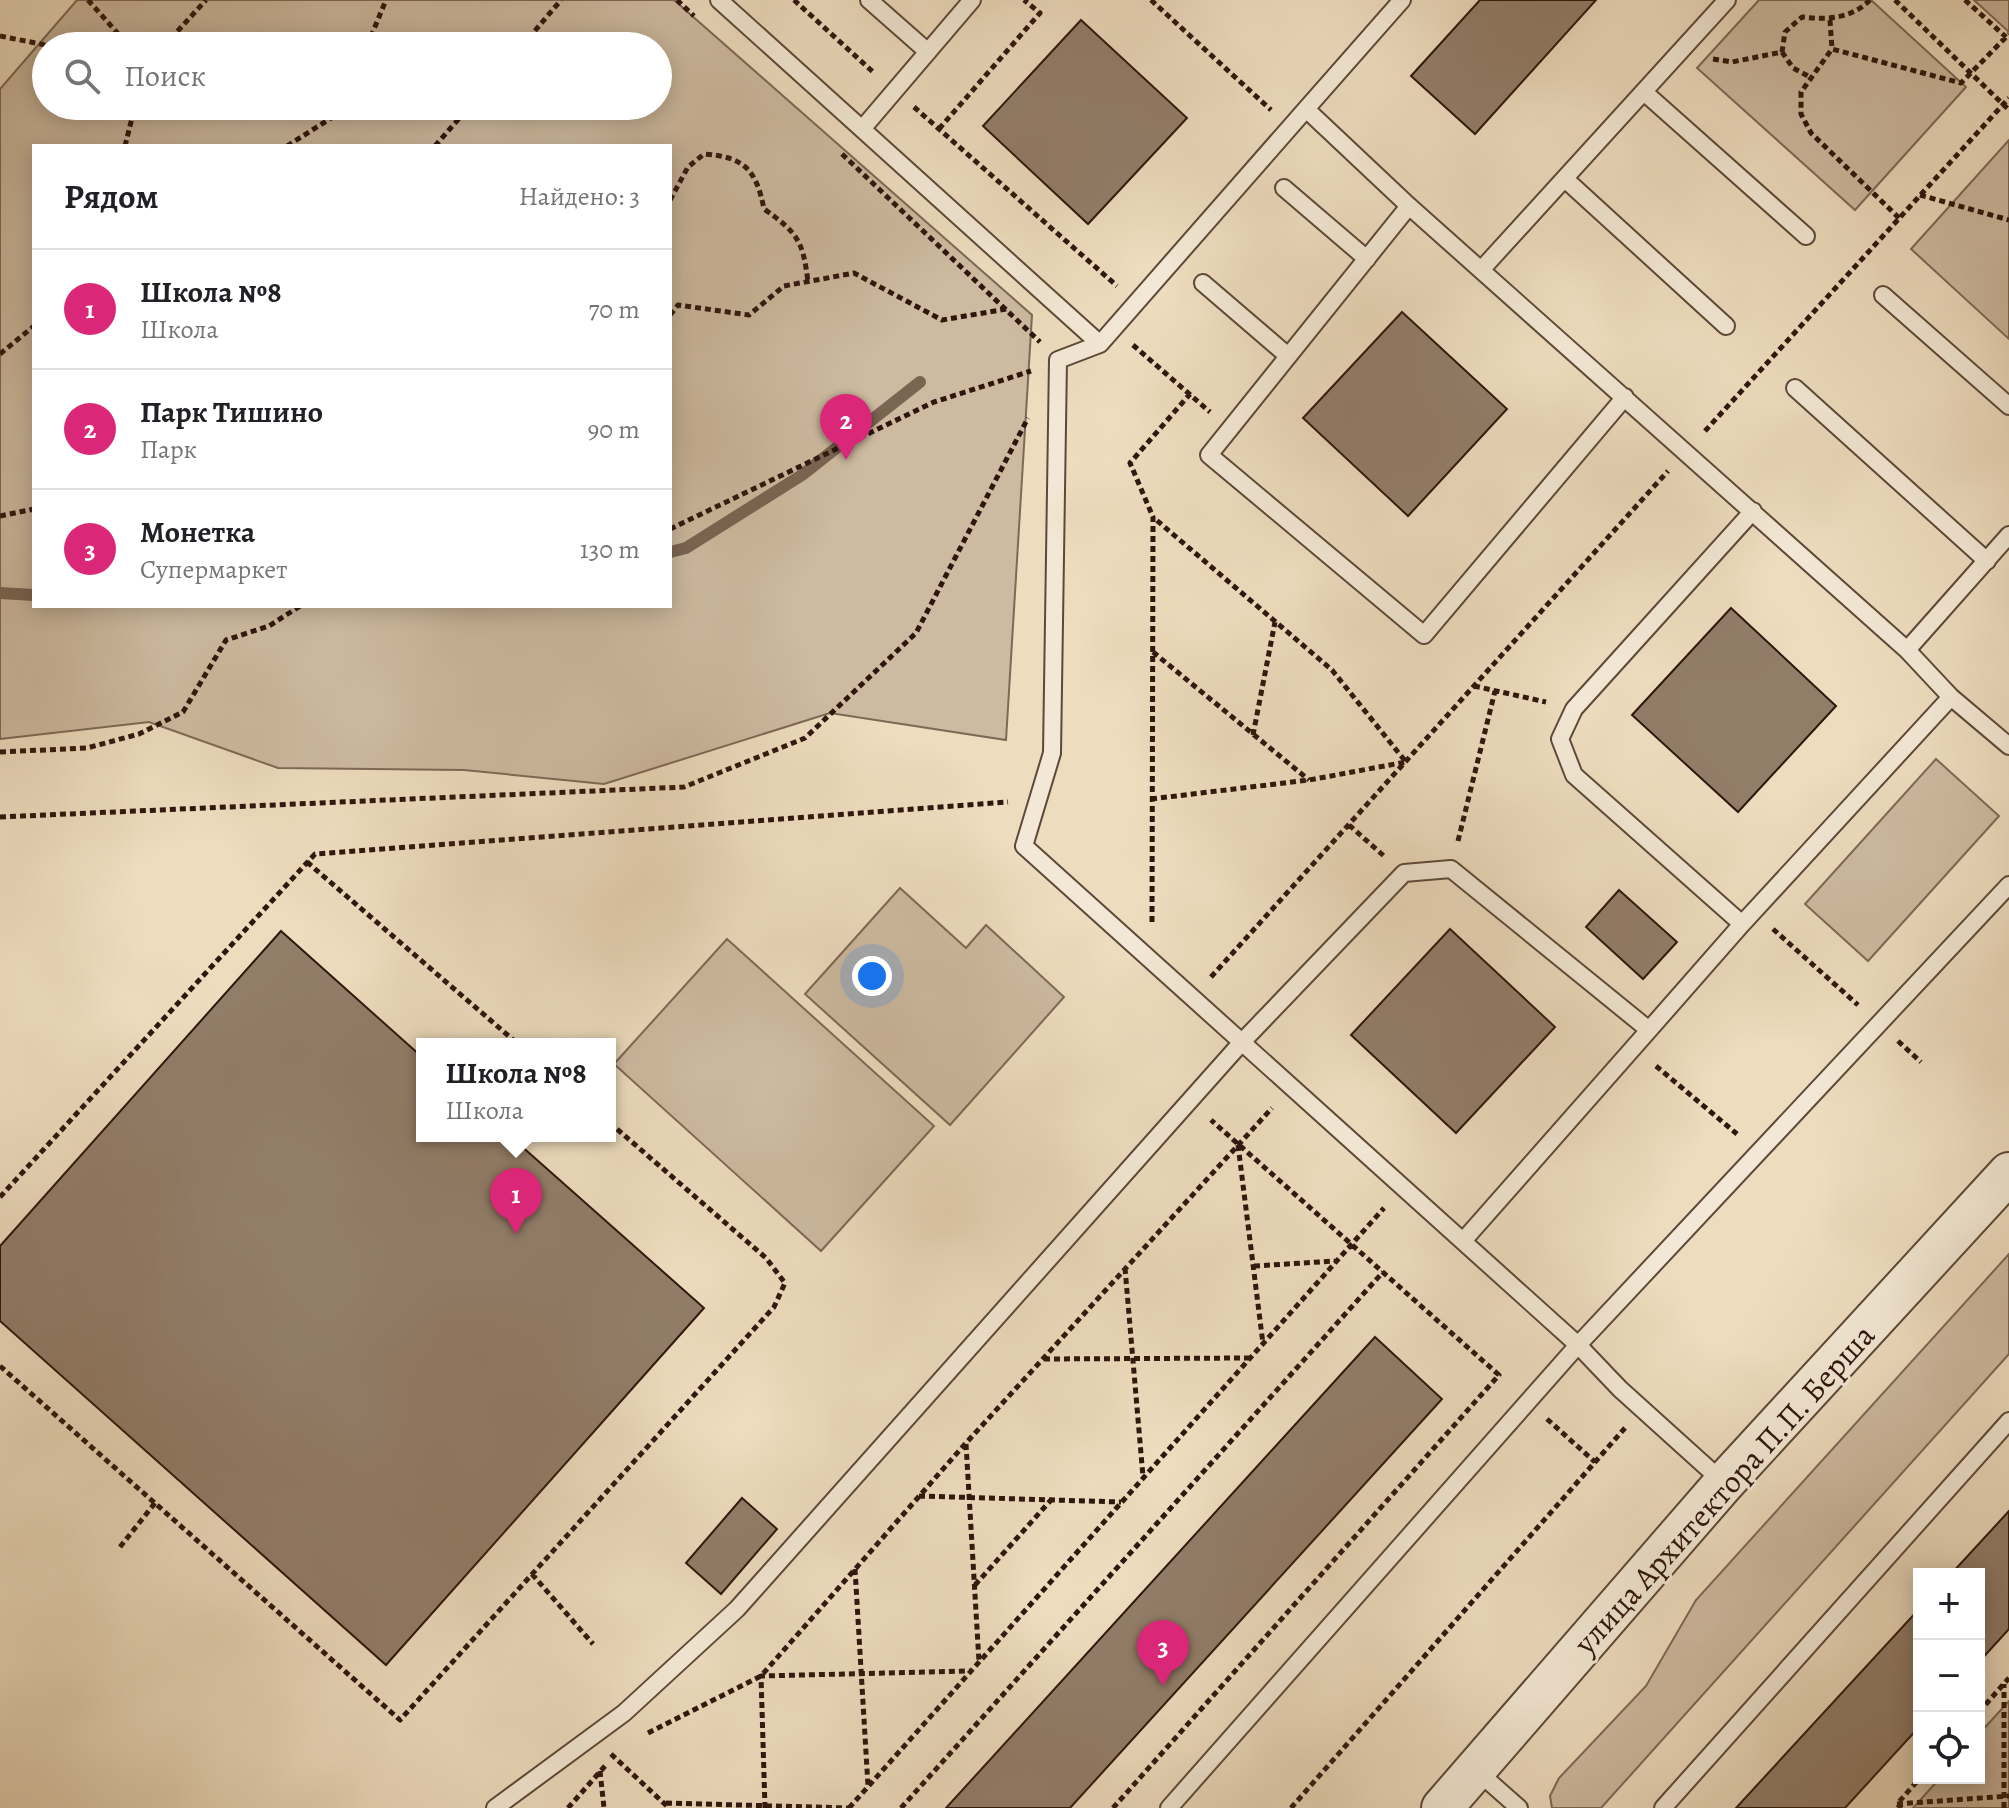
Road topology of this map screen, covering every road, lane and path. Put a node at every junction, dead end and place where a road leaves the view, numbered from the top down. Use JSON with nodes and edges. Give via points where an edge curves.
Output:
{"nodes":[{"id":1,"x":88,"y":0,"type":"edge"},
{"id":2,"x":206,"y":0,"type":"edge"},
{"id":3,"x":386,"y":0,"type":"edge"},
{"id":4,"x":561,"y":0,"type":"edge"},
{"id":5,"x":677,"y":0,"type":"edge"},
{"id":6,"x":719,"y":0,"type":"edge"},
{"id":7,"x":794,"y":0,"type":"edge"},
{"id":8,"x":869,"y":0,"type":"edge"},
{"id":9,"x":972,"y":0,"type":"edge"},
{"id":10,"x":1024,"y":0,"type":"edge"},
{"id":11,"x":1151,"y":0,"type":"edge"},
{"id":12,"x":1402,"y":0,"type":"edge"},
{"id":13,"x":1727,"y":0,"type":"edge"},
{"id":14,"x":1870,"y":0,"type":"edge"},
{"id":15,"x":1895,"y":0,"type":"edge"},
{"id":16,"x":1965,"y":0,"type":"edge"},
{"id":17,"x":1830,"y":20,"type":"junction"},
{"id":18,"x":699,"y":21,"type":"dead end"},
{"id":19,"x":117,"y":32,"type":"edge"},
{"id":20,"x":177,"y":32,"type":"edge"},
{"id":21,"x":373,"y":32,"type":"edge"},
{"id":22,"x":534,"y":32,"type":"edge"},
{"id":23,"x":2008,"y":35,"type":"edge"},
{"id":24,"x":0,"y":36,"type":"edge"},
{"id":25,"x":32,"y":42,"type":"edge"},
{"id":26,"x":1832,"y":49,"type":"junction"},
{"id":27,"x":928,"y":52,"type":"junction"},
{"id":28,"x":1782,"y":52,"type":"junction"},
{"id":29,"x":1679,"y":53,"type":"junction"},
{"id":30,"x":1972,"y":75,"type":"junction"},
{"id":31,"x":1810,"y":78,"type":"junction"},
{"id":32,"x":895,"y":91,"type":"junction"},
{"id":33,"x":1644,"y":92,"type":"junction"},
{"id":34,"x":2009,"y":98,"type":"edge"},
{"id":35,"x":2003,"y":105,"type":"junction"},
{"id":36,"x":1306,"y":109,"type":"junction"},
{"id":37,"x":2009,"y":110,"type":"edge"},
{"id":38,"x":132,"y":120,"type":"edge"},
{"id":39,"x":328,"y":120,"type":"edge"},
{"id":40,"x":458,"y":120,"type":"edge"},
{"id":41,"x":1290,"y":127,"type":"junction"},
{"id":42,"x":862,"y":129,"type":"junction"},
{"id":43,"x":939,"y":129,"type":"junction"},
{"id":44,"x":126,"y":144,"type":"edge"},
{"id":45,"x":290,"y":144,"type":"edge"},
{"id":46,"x":437,"y":144,"type":"edge"},
{"id":47,"x":836,"y":149,"type":"dead end"},
{"id":48,"x":1565,"y":179,"type":"junction"},
{"id":49,"x":1284,"y":188,"type":"dead end"},
{"id":50,"x":1920,"y":195,"type":"junction"},
{"id":51,"x":672,"y":196,"type":"edge"},
{"id":52,"x":1409,"y":206,"type":"junction"},
{"id":53,"x":1899,"y":218,"type":"junction"},
{"id":54,"x":2009,"y":220,"type":"edge"},
{"id":55,"x":1806,"y":236,"type":"dead end"},
{"id":56,"x":1367,"y":259,"type":"junction"},
{"id":57,"x":1481,"y":270,"type":"junction"},
{"id":58,"x":808,"y":282,"type":"junction"},
{"id":59,"x":1203,"y":283,"type":"dead end"},
{"id":60,"x":1883,"y":295,"type":"dead end"},
{"id":61,"x":672,"y":301,"type":"edge"},
{"id":62,"x":1136,"y":303,"type":"junction"},
{"id":63,"x":678,"y":305,"type":"junction"},
{"id":64,"x":1008,"y":309,"type":"junction"},
{"id":65,"x":672,"y":312,"type":"edge"},
{"id":66,"x":1726,"y":326,"type":"dead end"},
{"id":67,"x":32,"y":328,"type":"edge"},
{"id":68,"x":1114,"y":328,"type":"junction"},
{"id":69,"x":1100,"y":344,"type":"junction"},
{"id":70,"x":0,"y":354,"type":"edge"},
{"id":71,"x":1288,"y":356,"type":"junction"},
{"id":72,"x":1058,"y":360,"type":"junction"},
{"id":73,"x":1795,"y":388,"type":"dead end"},
{"id":74,"x":1190,"y":394,"type":"junction"},
{"id":75,"x":1625,"y":397,"type":"junction"},
{"id":76,"x":2009,"y":406,"type":"edge"},
{"id":77,"x":1029,"y":415,"type":"dead end"},
{"id":78,"x":1230,"y":429,"type":"junction"},
{"id":79,"x":1686,"y":451,"type":"junction"},
{"id":80,"x":32,"y":509,"type":"edge"},
{"id":81,"x":1753,"y":511,"type":"junction"},
{"id":82,"x":0,"y":516,"type":"edge"},
{"id":83,"x":1153,"y":517,"type":"junction"},
{"id":84,"x":672,"y":528,"type":"edge"},
{"id":85,"x":2009,"y":535,"type":"edge"},
{"id":86,"x":1987,"y":561,"type":"junction"},
{"id":87,"x":297,"y":608,"type":"edge"},
{"id":88,"x":1275,"y":621,"type":"junction"},
{"id":89,"x":1907,"y":650,"type":"junction"},
{"id":90,"x":1152,"y":652,"type":"junction"},
{"id":91,"x":1474,"y":686,"type":"junction"},
{"id":92,"x":1495,"y":691,"type":"junction"},
{"id":93,"x":1951,"y":697,"type":"junction"},
{"id":94,"x":1574,"y":709,"type":"junction"},
{"id":95,"x":1253,"y":735,"type":"junction"},
{"id":96,"x":2009,"y":746,"type":"edge"},
{"id":97,"x":0,"y":752,"type":"edge"},
{"id":98,"x":1406,"y":762,"type":"junction"},
{"id":99,"x":1309,"y":780,"type":"junction"},
{"id":100,"x":1151,"y":799,"type":"junction"},
{"id":101,"x":1037,"y":801,"type":"junction"},
{"id":102,"x":0,"y":817,"type":"edge"},
{"id":103,"x":1349,"y":825,"type":"junction"},
{"id":104,"x":307,"y":862,"type":"junction"},
{"id":105,"x":1451,"y":869,"type":"junction"},
{"id":106,"x":1404,"y":873,"type":"junction"},
{"id":107,"x":2009,"y":885,"type":"edge"},
{"id":108,"x":1754,"y":912,"type":"junction"},
{"id":109,"x":1742,"y":924,"type":"junction"},
{"id":110,"x":1160,"y":930,"type":"dead end"},
{"id":111,"x":1199,"y":970,"type":"dead end"},
{"id":112,"x":1879,"y":1024,"type":"junction"},
{"id":113,"x":1649,"y":1030,"type":"junction"},
{"id":114,"x":511,"y":1038,"type":"edge"},
{"id":115,"x":1242,"y":1042,"type":"junction"},
{"id":116,"x":1633,"y":1047,"type":"junction"},
{"id":117,"x":1921,"y":1062,"type":"dead end"},
{"id":118,"x":1292,"y":1087,"type":"junction"},
{"id":119,"x":1190,"y":1100,"type":"junction"},
{"id":120,"x":616,"y":1128,"type":"edge"},
{"id":121,"x":1238,"y":1144,"type":"junction"},
{"id":122,"x":1758,"y":1152,"type":"junction"},
{"id":123,"x":2009,"y":1173,"type":"edge"},
{"id":124,"x":1403,"y":1187,"type":"junction"},
{"id":125,"x":0,"y":1197,"type":"edge"},
{"id":126,"x":1463,"y":1241,"type":"junction"},
{"id":127,"x":1352,"y":1244,"type":"junction"},
{"id":128,"x":1336,"y":1261,"type":"junction"},
{"id":129,"x":1254,"y":1266,"type":"junction"},
{"id":130,"x":1125,"y":1267,"type":"junction"},
{"id":131,"x":1383,"y":1272,"type":"junction"},
{"id":132,"x":1263,"y":1344,"type":"junction"},
{"id":133,"x":1578,"y":1345,"type":"junction"},
{"id":134,"x":1250,"y":1358,"type":"junction"},
{"id":135,"x":1044,"y":1359,"type":"junction"},
{"id":136,"x":1133,"y":1359,"type":"junction"},
{"id":137,"x":0,"y":1366,"type":"edge"},
{"id":138,"x":1642,"y":1409,"type":"junction"},
{"id":139,"x":2009,"y":1421,"type":"edge"},
{"id":140,"x":966,"y":1443,"type":"junction"},
{"id":141,"x":1143,"y":1478,"type":"junction"},
{"id":142,"x":1724,"y":1483,"type":"junction"},
{"id":143,"x":919,"y":1496,"type":"junction"},
{"id":144,"x":970,"y":1497,"type":"junction"},
{"id":145,"x":1051,"y":1500,"type":"junction"},
{"id":146,"x":1122,"y":1502,"type":"junction"},
{"id":147,"x":155,"y":1503,"type":"junction"},
{"id":148,"x":120,"y":1547,"type":"dead end"},
{"id":149,"x":855,"y":1568,"type":"junction"},
{"id":150,"x":532,"y":1574,"type":"junction"},
{"id":151,"x":975,"y":1585,"type":"junction"},
{"id":152,"x":593,"y":1644,"type":"dead end"},
{"id":153,"x":979,"y":1662,"type":"junction"},
{"id":154,"x":971,"y":1671,"type":"junction"},
{"id":155,"x":861,"y":1673,"type":"junction"},
{"id":156,"x":761,"y":1676,"type":"junction"},
{"id":157,"x":2008,"y":1683,"type":"edge"},
{"id":158,"x":1985,"y":1706,"type":"edge"},
{"id":159,"x":637,"y":1739,"type":"dead end"},
{"id":160,"x":623,"y":1746,"type":"dead end"},
{"id":161,"x":613,"y":1756,"type":"junction"},
{"id":162,"x":1476,"y":1770,"type":"junction"},
{"id":163,"x":600,"y":1771,"type":"junction"},
{"id":164,"x":1916,"y":1784,"type":"edge"},
{"id":165,"x":868,"y":1786,"type":"junction"},
{"id":166,"x":2006,"y":1797,"type":"edge"},
{"id":167,"x":666,"y":1806,"type":"edge"},
{"id":168,"x":1900,"y":1806,"type":"edge"},
{"id":169,"x":765,"y":1807,"type":"edge"},
{"id":170,"x":495,"y":1808,"type":"edge"},
{"id":171,"x":568,"y":1808,"type":"edge"},
{"id":172,"x":604,"y":1808,"type":"edge"},
{"id":173,"x":849,"y":1808,"type":"edge"},
{"id":174,"x":901,"y":1808,"type":"edge"},
{"id":175,"x":1113,"y":1808,"type":"edge"},
{"id":176,"x":1169,"y":1808,"type":"edge"},
{"id":177,"x":1291,"y":1808,"type":"edge"},
{"id":178,"x":1442,"y":1808,"type":"edge"},
{"id":179,"x":1519,"y":1808,"type":"edge"},
{"id":180,"x":1663,"y":1808,"type":"edge"},
{"id":181,"x":2004,"y":1808,"type":"edge"}],
"edges":[{"from":1,"to":19,"type":"path"},
{"from":2,"to":20,"type":"path"},
{"from":3,"to":21,"type":"path"},
{"from":4,"to":22,"type":"path"},
{"from":5,"to":18,"type":"path"},
{"from":6,"to":42,"type":"lane"},
{"from":7,"to":32,"type":"path"},
{"from":8,"to":27,"type":"lane"},
{"from":9,"to":27,"type":"lane"},
{"from":10,"to":43,"type":"path","via":[[1040,13]]},
{"from":11,"to":41,"type":"path"},
{"from":12,"to":36,"type":"lane"},
{"from":13,"to":29,"type":"lane"},
{"from":14,"to":17,"type":"path","via":[[1861,9]]},
{"from":15,"to":30,"type":"path"},
{"from":16,"to":23,"type":"path"},
{"from":17,"to":26,"type":"path"},
{"from":17,"to":28,"type":"path","via":[[1802,17],[1785,32]]},
{"from":23,"to":30,"type":"path"},
{"from":24,"to":25,"type":"path"},
{"from":26,"to":30,"type":"path","via":[[1961,83]]},
{"from":26,"to":31,"type":"path"},
{"from":27,"to":32,"type":"lane"},
{"from":28,"to":29,"type":"path","via":[[1732,62]]},
{"from":28,"to":31,"type":"path","via":[[1793,68]]},
{"from":29,"to":33,"type":"lane"},
{"from":30,"to":35,"type":"path"},
{"from":31,"to":53,"type":"path","via":[[1801,92],[1801,114],[1811,133]]},
{"from":32,"to":42,"type":"lane"},
{"from":32,"to":43,"type":"path"},
{"from":33,"to":48,"type":"lane"},
{"from":33,"to":55,"type":"lane"},
{"from":34,"to":35,"type":"path"},
{"from":35,"to":37,"type":"path"},
{"from":35,"to":50,"type":"path"},
{"from":36,"to":41,"type":"lane"},
{"from":36,"to":52,"type":"lane"},
{"from":38,"to":44,"type":"path"},
{"from":39,"to":45,"type":"path"},
{"from":40,"to":46,"type":"path"},
{"from":41,"to":62,"type":"lane"},
{"from":42,"to":69,"type":"lane"},
{"from":43,"to":62,"type":"path"},
{"from":47,"to":64,"type":"path"},
{"from":48,"to":57,"type":"lane"},
{"from":48,"to":66,"type":"lane"},
{"from":49,"to":56,"type":"lane"},
{"from":50,"to":53,"type":"path"},
{"from":50,"to":54,"type":"path"},
{"from":51,"to":58,"type":"path","via":[[688,167],[704,154],[727,156],[748,167],[760,187],[764,209],[789,226],[804,246]]},
{"from":52,"to":56,"type":"lane"},
{"from":52,"to":57,"type":"lane"},
{"from":53,"to":79,"type":"path"},
{"from":56,"to":71,"type":"lane"},
{"from":57,"to":75,"type":"lane"},
{"from":58,"to":63,"type":"path","via":[[784,286],[749,315]]},
{"from":58,"to":64,"type":"path","via":[[854,273],[942,320]]},
{"from":59,"to":71,"type":"lane"},
{"from":60,"to":76,"type":"lane"},
{"from":61,"to":63,"type":"path"},
{"from":62,"to":68,"type":"lane"},
{"from":63,"to":65,"type":"path"},
{"from":64,"to":72,"type":"path"},
{"from":67,"to":70,"type":"path"},
{"from":68,"to":69,"type":"lane"},
{"from":68,"to":74,"type":"path"},
{"from":69,"to":72,"type":"lane"},
{"from":71,"to":78,"type":"lane"},
{"from":72,"to":84,"type":"path","via":[[934,402]]},
{"from":72,"to":101,"type":"lane","via":[[1052,753]]},
{"from":73,"to":86,"type":"lane"},
{"from":74,"to":78,"type":"path"},
{"from":74,"to":83,"type":"path","via":[[1130,463]]},
{"from":75,"to":78,"type":"lane","via":[[1424,635],[1209,455]]},
{"from":75,"to":79,"type":"lane"},
{"from":77,"to":102,"type":"path","via":[[916,633],[805,738],[684,787]]},
{"from":79,"to":81,"type":"lane"},
{"from":79,"to":91,"type":"path"},
{"from":80,"to":82,"type":"path"},
{"from":81,"to":89,"type":"lane"},
{"from":81,"to":94,"type":"lane"},
{"from":83,"to":88,"type":"path"},
{"from":83,"to":90,"type":"path"},
{"from":85,"to":86,"type":"lane"},
{"from":86,"to":89,"type":"lane"},
{"from":87,"to":97,"type":"path","via":[[269,626],[226,640],[183,712],[172,718],[139,734],[87,748]]},
{"from":88,"to":95,"type":"path"},
{"from":88,"to":98,"type":"path","via":[[1332,670]]},
{"from":89,"to":93,"type":"lane"},
{"from":90,"to":95,"type":"path"},
{"from":90,"to":100,"type":"path"},
{"from":91,"to":92,"type":"path"},
{"from":91,"to":98,"type":"path"},
{"from":92,"to":94,"type":"path"},
{"from":92,"to":105,"type":"path"},
{"from":93,"to":96,"type":"lane"},
{"from":93,"to":108,"type":"lane"},
{"from":94,"to":109,"type":"lane","via":[[1560,739],[1574,775]]},
{"from":95,"to":99,"type":"path"},
{"from":98,"to":99,"type":"path"},
{"from":98,"to":103,"type":"path"},
{"from":99,"to":100,"type":"path"},
{"from":100,"to":110,"type":"path","via":[[1150,921]]},
{"from":101,"to":104,"type":"path","via":[[315,854]]},
{"from":101,"to":115,"type":"lane","via":[[1024,846]]},
{"from":103,"to":106,"type":"path"},
{"from":103,"to":111,"type":"path","via":[[1209,979]]},
{"from":104,"to":114,"type":"path"},
{"from":104,"to":125,"type":"path"},
{"from":105,"to":106,"type":"lane"},
{"from":105,"to":113,"type":"lane"},
{"from":106,"to":115,"type":"lane"},
{"from":107,"to":112,"type":"lane"},
{"from":108,"to":109,"type":"lane"},
{"from":108,"to":112,"type":"path"},
{"from":109,"to":113,"type":"lane"},
{"from":112,"to":117,"type":"path"},
{"from":112,"to":122,"type":"lane"},
{"from":113,"to":116,"type":"lane"},
{"from":115,"to":118,"type":"lane"},
{"from":115,"to":119,"type":"lane"},
{"from":116,"to":122,"type":"path"},
{"from":116,"to":126,"type":"lane"},
{"from":118,"to":121,"type":"path"},
{"from":118,"to":124,"type":"lane"},
{"from":119,"to":121,"type":"path"},
{"from":119,"to":170,"type":"lane","via":[[737,1609],[624,1713]]},
{"from":120,"to":150,"type":"path","via":[[766,1258],[785,1283],[774,1307]]},
{"from":121,"to":127,"type":"path"},
{"from":121,"to":129,"type":"path"},
{"from":121,"to":130,"type":"path"},
{"from":122,"to":133,"type":"lane"},
{"from":123,"to":142,"type":"street","name":"улица Архитектора П.П. Берша"},
{"from":124,"to":126,"type":"lane"},
{"from":124,"to":127,"type":"path"},
{"from":126,"to":133,"type":"lane"},
{"from":127,"to":128,"type":"path"},
{"from":127,"to":131,"type":"path"},
{"from":128,"to":129,"type":"path"},
{"from":128,"to":132,"type":"path"},
{"from":129,"to":132,"type":"path"},
{"from":130,"to":135,"type":"path"},
{"from":130,"to":136,"type":"path"},
{"from":131,"to":174,"type":"path"},
{"from":131,"to":175,"type":"path","via":[[1499,1375]]},
{"from":132,"to":134,"type":"path"},
{"from":133,"to":138,"type":"lane"},
{"from":133,"to":176,"type":"lane"},
{"from":134,"to":136,"type":"path"},
{"from":134,"to":141,"type":"path"},
{"from":135,"to":136,"type":"path"},
{"from":135,"to":140,"type":"path"},
{"from":136,"to":141,"type":"path"},
{"from":137,"to":147,"type":"path"},
{"from":138,"to":142,"type":"lane"},
{"from":138,"to":177,"type":"path"},
{"from":139,"to":180,"type":"lane"},
{"from":140,"to":143,"type":"path"},
{"from":140,"to":144,"type":"path"},
{"from":141,"to":146,"type":"path"},
{"from":142,"to":162,"type":"street","name":"улица Архитектора П.П. Берша"},
{"from":143,"to":144,"type":"path"},
{"from":143,"to":149,"type":"path"},
{"from":144,"to":145,"type":"path"},
{"from":144,"to":151,"type":"path"},
{"from":145,"to":146,"type":"path"},
{"from":145,"to":151,"type":"path"},
{"from":146,"to":153,"type":"path"},
{"from":147,"to":148,"type":"path"},
{"from":147,"to":150,"type":"path","via":[[400,1720]]},
{"from":149,"to":155,"type":"path"},
{"from":149,"to":156,"type":"path"},
{"from":150,"to":152,"type":"path"},
{"from":151,"to":153,"type":"path"},
{"from":153,"to":154,"type":"path"},
{"from":154,"to":155,"type":"path"},
{"from":154,"to":165,"type":"path"},
{"from":155,"to":156,"type":"path"},
{"from":155,"to":165,"type":"path"},
{"from":156,"to":159,"type":"path"},
{"from":156,"to":169,"type":"path"},
{"from":157,"to":158,"type":"path"},
{"from":157,"to":166,"type":"path"},
{"from":160,"to":161,"type":"path","via":[[609,1753]]},
{"from":161,"to":163,"type":"path"},
{"from":161,"to":167,"type":"path"},
{"from":162,"to":178,"type":"street","name":"улица Архитектора П.П. Берша"},
{"from":162,"to":179,"type":"lane"},
{"from":163,"to":171,"type":"path"},
{"from":163,"to":172,"type":"path"},
{"from":164,"to":168,"type":"path"},
{"from":165,"to":173,"type":"path"},
{"from":166,"to":168,"type":"path"},
{"from":166,"to":181,"type":"path"},
{"from":167,"to":169,"type":"path"},
{"from":169,"to":173,"type":"path"}]}
